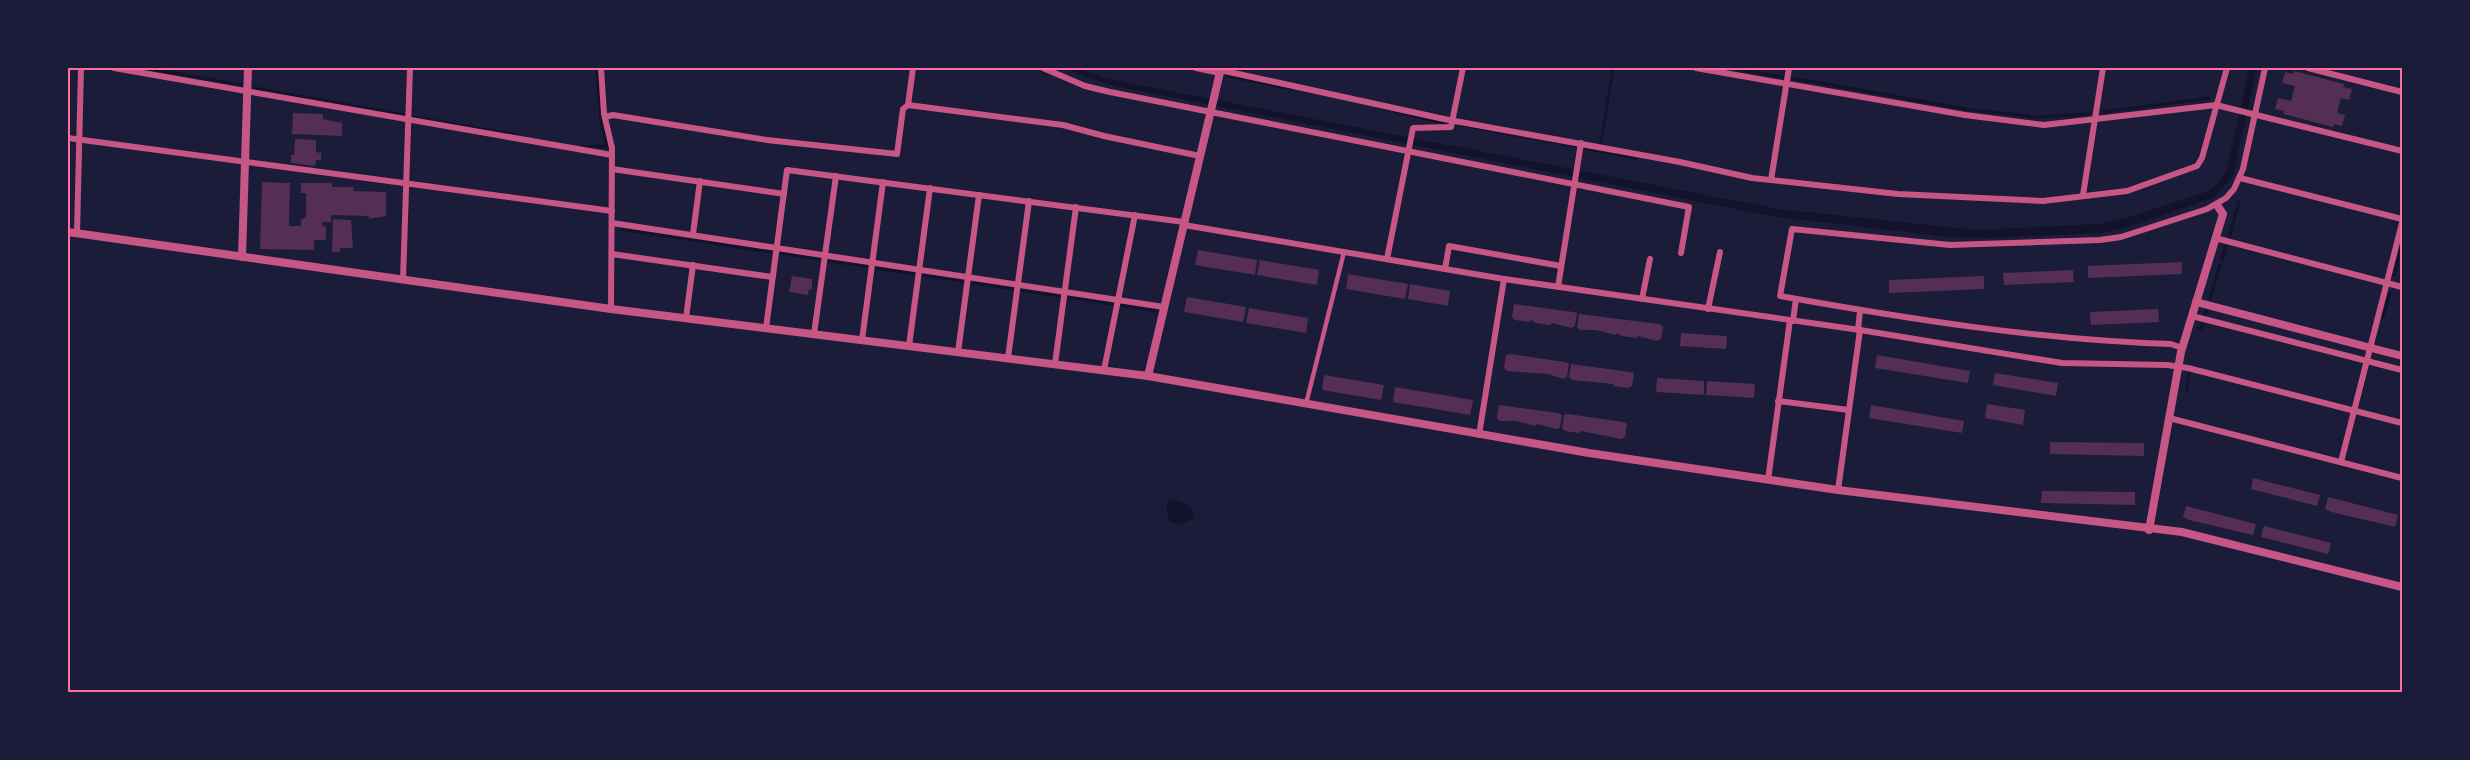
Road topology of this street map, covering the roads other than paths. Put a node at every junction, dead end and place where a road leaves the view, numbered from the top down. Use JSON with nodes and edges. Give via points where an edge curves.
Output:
{"nodes":[{"id":1,"x":81,"y":68,"type":"edge"},
{"id":2,"x":114,"y":68,"type":"edge"},
{"id":3,"x":248,"y":68,"type":"edge"},
{"id":4,"x":410,"y":68,"type":"edge"},
{"id":5,"x":601,"y":68,"type":"edge"},
{"id":6,"x":913,"y":68,"type":"edge"},
{"id":7,"x":1043,"y":68,"type":"edge"},
{"id":8,"x":1196,"y":68,"type":"edge"},
{"id":9,"x":1463,"y":68,"type":"edge"},
{"id":10,"x":1696,"y":68,"type":"edge"},
{"id":11,"x":1789,"y":68,"type":"edge"},
{"id":12,"x":2103,"y":68,"type":"edge"},
{"id":13,"x":2227,"y":68,"type":"edge"},
{"id":14,"x":2265,"y":68,"type":"edge"},
{"id":15,"x":2308,"y":68,"type":"edge"},
{"id":16,"x":1220,"y":70,"type":"edge"},
{"id":17,"x":1787,"y":84,"type":"junction"},
{"id":18,"x":247,"y":92,"type":"junction"},
{"id":19,"x":2403,"y":92,"type":"edge"},
{"id":20,"x":908,"y":105,"type":"junction"},
{"id":21,"x":2215,"y":105,"type":"junction"},
{"id":22,"x":1211,"y":111,"type":"junction"},
{"id":23,"x":2253,"y":112,"type":"junction"},
{"id":24,"x":605,"y":117,"type":"junction"},
{"id":25,"x":2094,"y":119,"type":"junction"},
{"id":26,"x":1452,"y":120,"type":"junction"},
{"id":27,"x":408,"y":121,"type":"junction"},
{"id":28,"x":68,"y":138,"type":"edge"},
{"id":29,"x":80,"y":140,"type":"junction"},
{"id":30,"x":1581,"y":143,"type":"junction"},
{"id":31,"x":1409,"y":150,"type":"junction"},
{"id":32,"x":2403,"y":151,"type":"edge"},
{"id":33,"x":612,"y":155,"type":"junction"},
{"id":34,"x":1200,"y":156,"type":"junction"},
{"id":35,"x":245,"y":163,"type":"junction"},
{"id":36,"x":612,"y":169,"type":"junction"},
{"id":37,"x":836,"y":176,"type":"junction"},
{"id":38,"x":2240,"y":177,"type":"junction"},
{"id":39,"x":1771,"y":180,"type":"junction"},
{"id":40,"x":700,"y":181,"type":"junction"},
{"id":41,"x":883,"y":182,"type":"junction"},
{"id":42,"x":1574,"y":183,"type":"junction"},
{"id":43,"x":407,"y":184,"type":"junction"},
{"id":44,"x":930,"y":188,"type":"junction"},
{"id":45,"x":784,"y":194,"type":"junction"},
{"id":46,"x":979,"y":195,"type":"junction"},
{"id":47,"x":2083,"y":195,"type":"junction"},
{"id":48,"x":1029,"y":201,"type":"junction"},
{"id":49,"x":2217,"y":205,"type":"junction"},
{"id":50,"x":1076,"y":207,"type":"junction"},
{"id":51,"x":612,"y":211,"type":"junction"},
{"id":52,"x":1135,"y":215,"type":"junction"},
{"id":53,"x":2403,"y":221,"type":"edge"},
{"id":54,"x":612,"y":223,"type":"junction"},
{"id":55,"x":1184,"y":223,"type":"junction"},
{"id":56,"x":68,"y":232,"type":"edge"},
{"id":57,"x":77,"y":233,"type":"junction"},
{"id":58,"x":693,"y":234,"type":"junction"},
{"id":59,"x":2215,"y":238,"type":"junction"},
{"id":60,"x":776,"y":247,"type":"junction"},
{"id":61,"x":1344,"y":252,"type":"junction"},
{"id":62,"x":1720,"y":252,"type":"dead end"},
{"id":63,"x":1681,"y":253,"type":"dead end"},
{"id":64,"x":612,"y":254,"type":"junction"},
{"id":65,"x":825,"y":254,"type":"junction"},
{"id":66,"x":242,"y":257,"type":"junction"},
{"id":67,"x":1387,"y":259,"type":"junction"},
{"id":68,"x":1650,"y":259,"type":"dead end"},
{"id":69,"x":872,"y":262,"type":"junction"},
{"id":70,"x":693,"y":265,"type":"junction"},
{"id":71,"x":1561,"y":266,"type":"junction"},
{"id":72,"x":920,"y":269,"type":"junction"},
{"id":73,"x":1445,"y":269,"type":"junction"},
{"id":74,"x":968,"y":276,"type":"junction"},
{"id":75,"x":772,"y":277,"type":"junction"},
{"id":76,"x":1504,"y":279,"type":"junction"},
{"id":77,"x":403,"y":280,"type":"junction"},
{"id":78,"x":2387,"y":283,"type":"junction"},
{"id":79,"x":1018,"y":284,"type":"junction"},
{"id":80,"x":2403,"y":286,"type":"edge"},
{"id":81,"x":1558,"y":287,"type":"junction"},
{"id":82,"x":1065,"y":291,"type":"junction"},
{"id":83,"x":1796,"y":298,"type":"junction"},
{"id":84,"x":1118,"y":299,"type":"junction"},
{"id":85,"x":1642,"y":299,"type":"junction"},
{"id":86,"x":2196,"y":302,"type":"junction"},
{"id":87,"x":1164,"y":307,"type":"junction"},
{"id":88,"x":611,"y":309,"type":"junction"},
{"id":89,"x":1708,"y":309,"type":"junction"},
{"id":90,"x":1860,"y":311,"type":"junction"},
{"id":91,"x":2192,"y":316,"type":"junction"},
{"id":92,"x":686,"y":318,"type":"junction"},
{"id":93,"x":1791,"y":321,"type":"junction"},
{"id":94,"x":766,"y":328,"type":"junction"},
{"id":95,"x":1859,"y":330,"type":"junction"},
{"id":96,"x":814,"y":334,"type":"junction"},
{"id":97,"x":862,"y":340,"type":"junction"},
{"id":98,"x":909,"y":346,"type":"junction"},
{"id":99,"x":2370,"y":347,"type":"junction"},
{"id":100,"x":2182,"y":348,"type":"junction"},
{"id":101,"x":958,"y":352,"type":"junction"},
{"id":102,"x":2403,"y":356,"type":"edge"},
{"id":103,"x":1008,"y":358,"type":"junction"},
{"id":104,"x":2367,"y":361,"type":"junction"},
{"id":105,"x":1055,"y":364,"type":"junction"},
{"id":106,"x":2178,"y":367,"type":"junction"},
{"id":107,"x":1104,"y":370,"type":"junction"},
{"id":108,"x":2403,"y":370,"type":"edge"},
{"id":109,"x":1148,"y":376,"type":"junction"},
{"id":110,"x":1779,"y":401,"type":"junction"},
{"id":111,"x":1306,"y":404,"type":"junction"},
{"id":112,"x":1849,"y":410,"type":"junction"},
{"id":113,"x":2354,"y":411,"type":"junction"},
{"id":114,"x":2169,"y":418,"type":"junction"},
{"id":115,"x":2403,"y":423,"type":"edge"},
{"id":116,"x":1479,"y":435,"type":"junction"},
{"id":117,"x":2341,"y":462,"type":"junction"},
{"id":118,"x":2403,"y":478,"type":"edge"},
{"id":119,"x":1768,"y":480,"type":"junction"},
{"id":120,"x":1838,"y":490,"type":"junction"},
{"id":121,"x":2150,"y":530,"type":"junction"},
{"id":122,"x":2403,"y":587,"type":"edge"}],
"edges":[{"from":1,"to":29,"type":"street"},
{"from":2,"to":18,"type":"street"},
{"from":3,"to":18,"type":"street"},
{"from":4,"to":27,"type":"street"},
{"from":5,"to":24,"type":"street"},
{"from":6,"to":20,"type":"street"},
{"from":7,"to":22,"type":"street","via":[[1097,89]]},
{"from":8,"to":16,"type":"street"},
{"from":9,"to":26,"type":"street"},
{"from":10,"to":17,"type":"street"},
{"from":11,"to":17,"type":"street"},
{"from":12,"to":25,"type":"street"},
{"from":13,"to":21,"type":"street"},
{"from":14,"to":23,"type":"street"},
{"from":15,"to":19,"type":"street"},
{"from":16,"to":22,"type":"street"},
{"from":16,"to":26,"type":"street"},
{"from":17,"to":25,"type":"street","via":[[2035,124]]},
{"from":17,"to":39,"type":"street"},
{"from":18,"to":27,"type":"street"},
{"from":18,"to":35,"type":"street"},
{"from":20,"to":24,"type":"street","via":[[903,109],[897,154]]},
{"from":20,"to":34,"type":"street","via":[[1063,125]]},
{"from":21,"to":23,"type":"street"},
{"from":21,"to":25,"type":"street"},
{"from":21,"to":47,"type":"street","via":[[2197,166],[2127,191]]},
{"from":22,"to":31,"type":"street"},
{"from":22,"to":34,"type":"street"},
{"from":23,"to":32,"type":"street"},
{"from":23,"to":38,"type":"street"},
{"from":24,"to":33,"type":"street"},
{"from":25,"to":47,"type":"street"},
{"from":26,"to":30,"type":"street"},
{"from":26,"to":31,"type":"street","via":[[1451,127],[1413,128]]},
{"from":27,"to":33,"type":"street"},
{"from":27,"to":43,"type":"street"},
{"from":28,"to":29,"type":"street"},
{"from":29,"to":35,"type":"street"},
{"from":29,"to":57,"type":"street"},
{"from":30,"to":39,"type":"street"},
{"from":30,"to":42,"type":"street"},
{"from":31,"to":42,"type":"street"},
{"from":31,"to":67,"type":"street"},
{"from":33,"to":36,"type":"street"},
{"from":34,"to":55,"type":"street"},
{"from":35,"to":43,"type":"street"},
{"from":35,"to":66,"type":"street"},
{"from":36,"to":40,"type":"street"},
{"from":36,"to":51,"type":"street"},
{"from":37,"to":41,"type":"street"},
{"from":37,"to":45,"type":"street","via":[[787,170]]},
{"from":37,"to":65,"type":"street"},
{"from":38,"to":49,"type":"street"},
{"from":38,"to":53,"type":"street"},
{"from":39,"to":47,"type":"street","via":[[1961,199],[2034,201]]},
{"from":40,"to":45,"type":"street"},
{"from":40,"to":58,"type":"street"},
{"from":41,"to":44,"type":"street"},
{"from":41,"to":69,"type":"street"},
{"from":42,"to":63,"type":"street","via":[[1689,207]]},
{"from":42,"to":71,"type":"street"},
{"from":43,"to":51,"type":"street"},
{"from":43,"to":77,"type":"street"},
{"from":44,"to":46,"type":"street"},
{"from":44,"to":72,"type":"street"},
{"from":45,"to":60,"type":"street"},
{"from":46,"to":48,"type":"street"},
{"from":46,"to":74,"type":"street"},
{"from":48,"to":50,"type":"street"},
{"from":48,"to":79,"type":"street"},
{"from":49,"to":59,"type":"street","via":[[2223,214]]},
{"from":49,"to":83,"type":"street","via":[[2132,234],[2100,240],[1950,245],[1792,229],[1780,296]]},
{"from":50,"to":52,"type":"street"},
{"from":50,"to":82,"type":"street"},
{"from":51,"to":54,"type":"street"},
{"from":52,"to":55,"type":"street"},
{"from":52,"to":84,"type":"street"},
{"from":53,"to":78,"type":"street"},
{"from":54,"to":58,"type":"street"},
{"from":54,"to":64,"type":"street"},
{"from":55,"to":61,"type":"street"},
{"from":55,"to":87,"type":"street"},
{"from":56,"to":57,"type":"street"},
{"from":57,"to":66,"type":"street"},
{"from":58,"to":60,"type":"street"},
{"from":59,"to":78,"type":"street"},
{"from":59,"to":86,"type":"street"},
{"from":60,"to":65,"type":"street"},
{"from":60,"to":75,"type":"street"},
{"from":61,"to":67,"type":"street"},
{"from":61,"to":111,"type":"street"},
{"from":62,"to":89,"type":"street"},
{"from":64,"to":70,"type":"street"},
{"from":64,"to":88,"type":"street"},
{"from":65,"to":69,"type":"street"},
{"from":65,"to":96,"type":"street"},
{"from":66,"to":77,"type":"street"},
{"from":67,"to":73,"type":"street"},
{"from":68,"to":85,"type":"street"},
{"from":69,"to":72,"type":"street"},
{"from":69,"to":97,"type":"street"},
{"from":70,"to":75,"type":"street"},
{"from":70,"to":92,"type":"street"},
{"from":71,"to":73,"type":"street","via":[[1449,246]]},
{"from":71,"to":81,"type":"street"},
{"from":72,"to":74,"type":"street"},
{"from":72,"to":98,"type":"street"},
{"from":73,"to":76,"type":"street"},
{"from":74,"to":79,"type":"street"},
{"from":74,"to":101,"type":"street"},
{"from":75,"to":94,"type":"street"},
{"from":76,"to":81,"type":"street"},
{"from":76,"to":116,"type":"street"},
{"from":77,"to":88,"type":"street"},
{"from":78,"to":80,"type":"street"},
{"from":78,"to":99,"type":"street"},
{"from":79,"to":82,"type":"street"},
{"from":79,"to":103,"type":"street"},
{"from":81,"to":85,"type":"street"},
{"from":82,"to":84,"type":"street"},
{"from":82,"to":105,"type":"street"},
{"from":83,"to":90,"type":"street"},
{"from":83,"to":93,"type":"street"},
{"from":84,"to":87,"type":"street"},
{"from":84,"to":107,"type":"street"},
{"from":85,"to":89,"type":"street"},
{"from":86,"to":91,"type":"street"},
{"from":86,"to":99,"type":"street"},
{"from":87,"to":109,"type":"street"},
{"from":88,"to":92,"type":"street"},
{"from":89,"to":93,"type":"street"},
{"from":90,"to":95,"type":"street"},
{"from":90,"to":100,"type":"street","via":[[2091,342],[2171,344]]},
{"from":91,"to":100,"type":"street"},
{"from":91,"to":104,"type":"street"},
{"from":92,"to":94,"type":"street"},
{"from":93,"to":95,"type":"street"},
{"from":93,"to":110,"type":"street"},
{"from":94,"to":96,"type":"street"},
{"from":95,"to":106,"type":"street","via":[[2062,363]]},
{"from":95,"to":112,"type":"street"},
{"from":96,"to":97,"type":"street"},
{"from":97,"to":98,"type":"street"},
{"from":98,"to":101,"type":"street"},
{"from":99,"to":102,"type":"street"},
{"from":99,"to":104,"type":"street"},
{"from":100,"to":106,"type":"street"},
{"from":101,"to":103,"type":"street"},
{"from":103,"to":105,"type":"street"},
{"from":104,"to":108,"type":"street"},
{"from":104,"to":113,"type":"street"},
{"from":105,"to":107,"type":"street"},
{"from":106,"to":113,"type":"street"},
{"from":106,"to":114,"type":"street"},
{"from":107,"to":109,"type":"street"},
{"from":109,"to":111,"type":"street"},
{"from":110,"to":112,"type":"street"},
{"from":110,"to":119,"type":"street"},
{"from":111,"to":116,"type":"street"},
{"from":112,"to":120,"type":"street"},
{"from":113,"to":115,"type":"street"},
{"from":113,"to":117,"type":"street"},
{"from":114,"to":117,"type":"street"},
{"from":114,"to":121,"type":"street"},
{"from":116,"to":119,"type":"street"},
{"from":117,"to":118,"type":"street"},
{"from":119,"to":120,"type":"street"},
{"from":120,"to":121,"type":"street"},
{"from":121,"to":122,"type":"street","via":[[2198,535]]}]}
